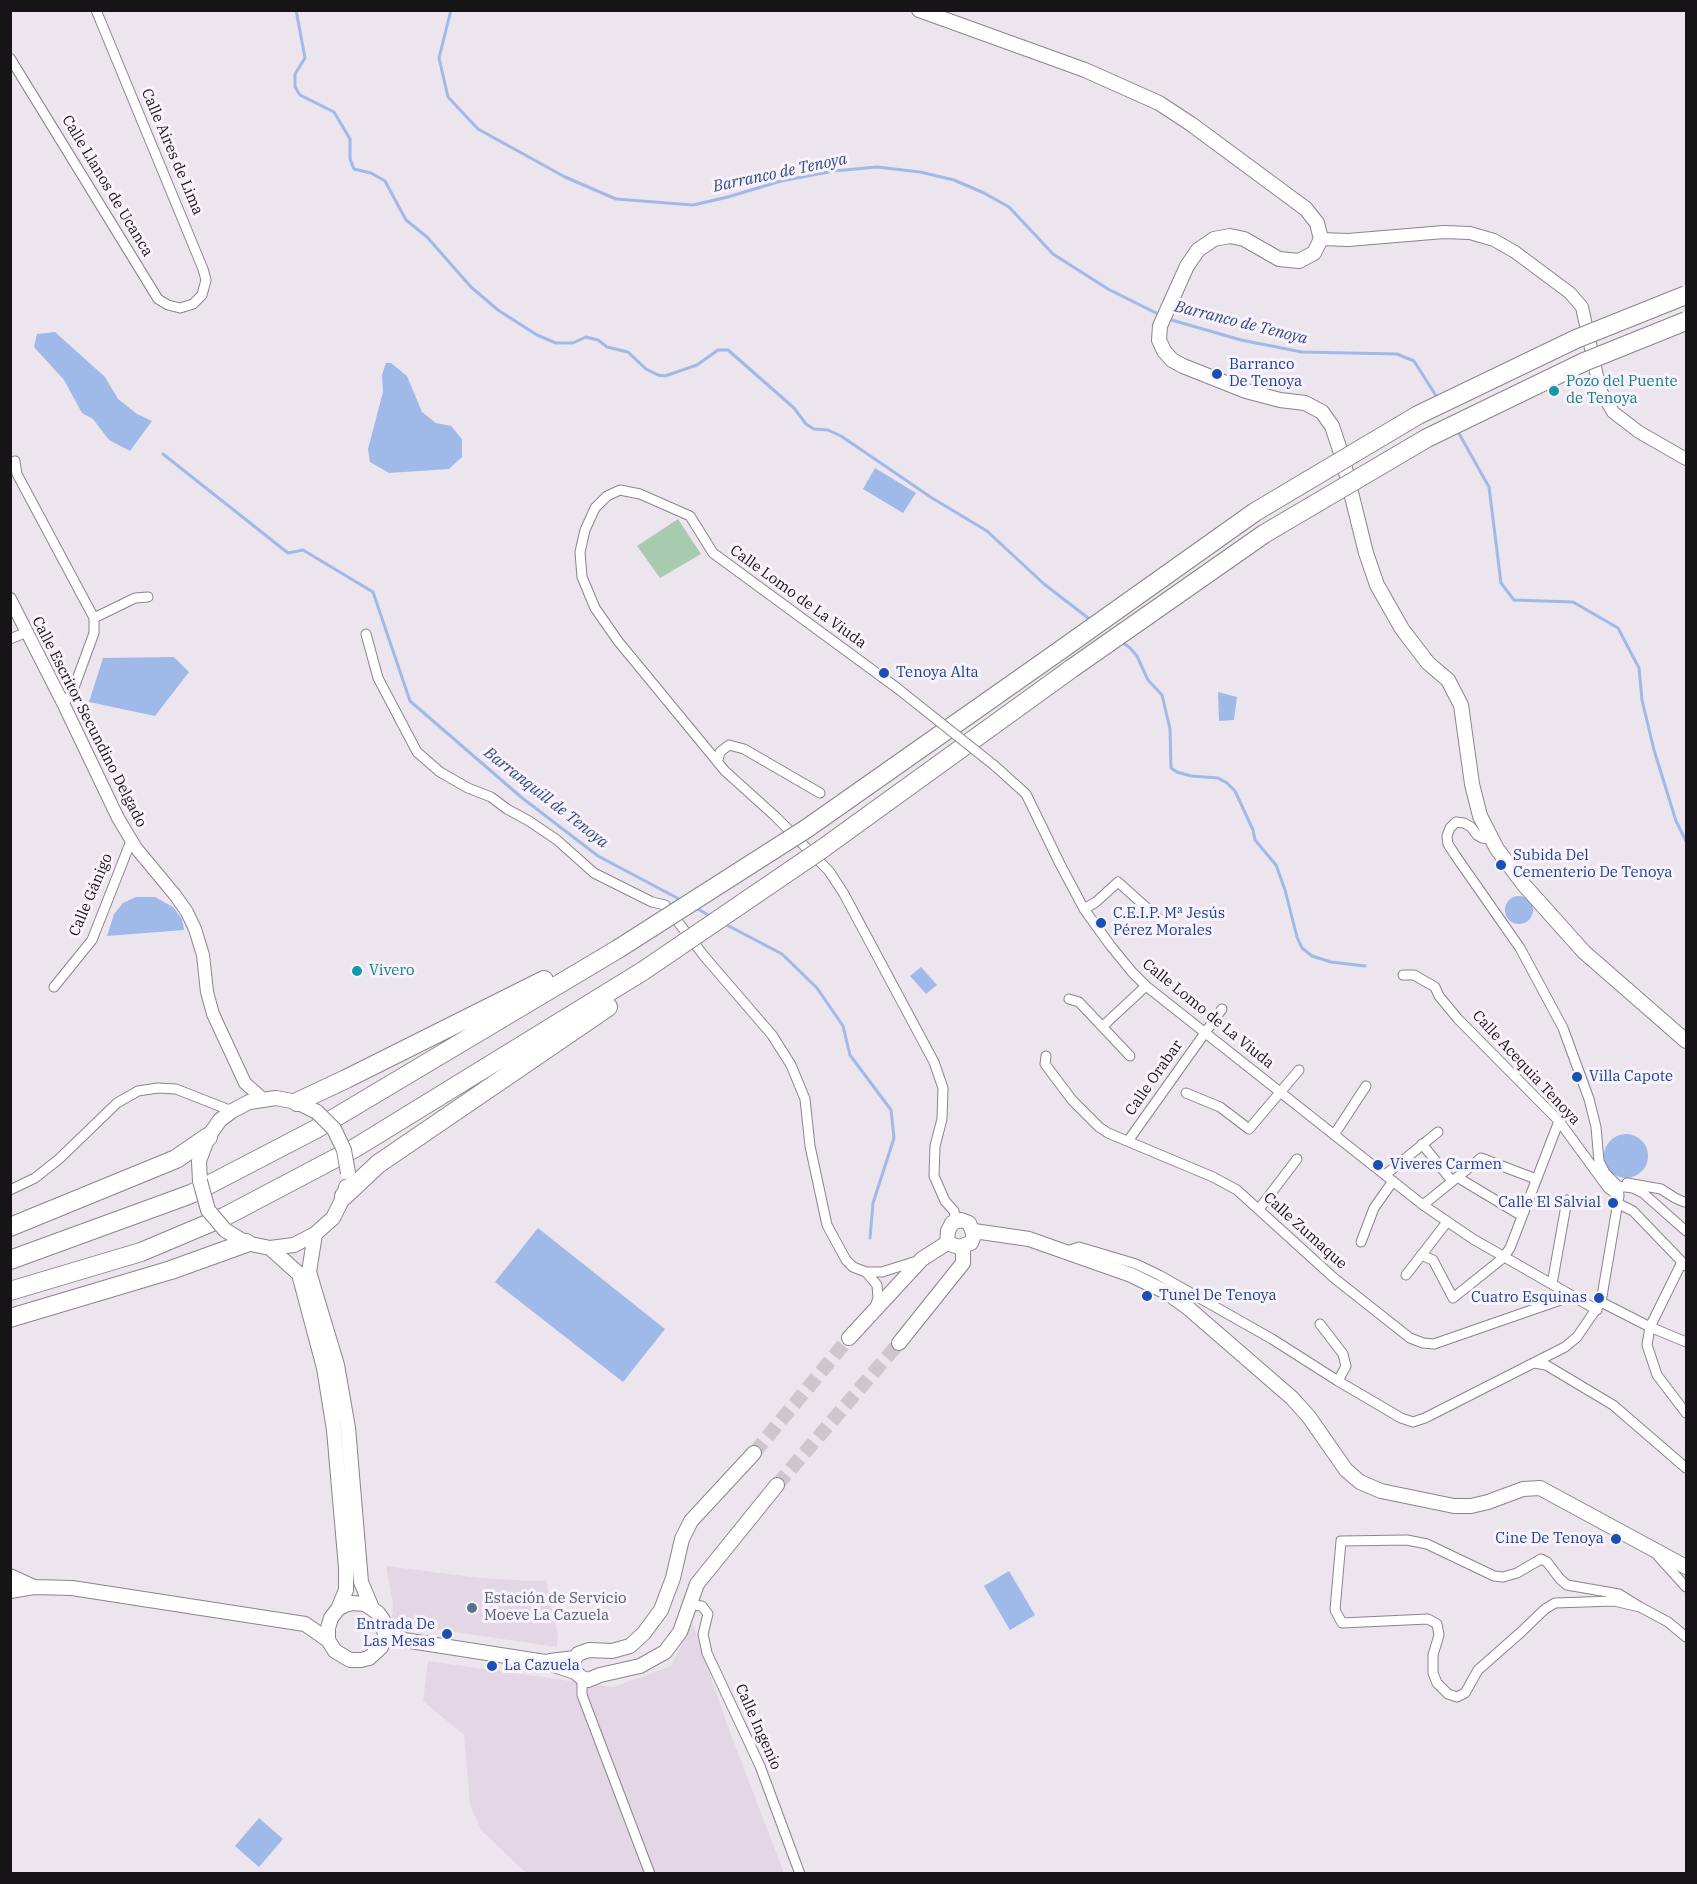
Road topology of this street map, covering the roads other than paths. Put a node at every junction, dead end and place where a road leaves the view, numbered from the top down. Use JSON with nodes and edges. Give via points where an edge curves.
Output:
{"nodes":[{"id":1,"x":96,"y":10,"type":"edge"},
{"id":2,"x":919,"y":10,"type":"edge"},
{"id":3,"x":10,"y":58,"type":"edge"},
{"id":4,"x":1321,"y":239,"type":"junction"},
{"id":5,"x":1686,"y":295,"type":"edge"},
{"id":6,"x":192,"y":304,"type":"joint"},
{"id":7,"x":1686,"y":321,"type":"edge"},
{"id":8,"x":1686,"y":459,"type":"edge"},
{"id":9,"x":15,"y":461,"type":"dead end"},
{"id":10,"x":148,"y":597,"type":"dead end"},
{"id":11,"x":10,"y":599,"type":"edge"},
{"id":12,"x":94,"y":618,"type":"junction"},
{"id":13,"x":27,"y":632,"type":"junction"},
{"id":14,"x":366,"y":634,"type":"dead end"},
{"id":15,"x":10,"y":639,"type":"edge"},
{"id":16,"x":63,"y":703,"type":"junction"},
{"id":17,"x":718,"y":760,"type":"junction"},
{"id":18,"x":820,"y":793,"type":"dead end"},
{"id":19,"x":1492,"y":839,"type":"junction"},
{"id":20,"x":131,"y":841,"type":"junction"},
{"id":21,"x":1084,"y":909,"type":"junction"},
{"id":22,"x":1166,"y":925,"type":"dead end"},
{"id":23,"x":616,"y":945,"type":"junction"},
{"id":24,"x":647,"y":974,"type":"junction"},
{"id":25,"x":1403,"y":975,"type":"dead end"},
{"id":26,"x":1146,"y":986,"type":"junction"},
{"id":27,"x":54,"y":987,"type":"dead end"},
{"id":28,"x":1069,"y":999,"type":"dead end"},
{"id":29,"x":1222,"y":1009,"type":"dead end"},
{"id":30,"x":1103,"y":1026,"type":"junction"},
{"id":31,"x":1204,"y":1032,"type":"junction"},
{"id":32,"x":1686,"y":1041,"type":"edge"},
{"id":33,"x":1046,"y":1056,"type":"dead end"},
{"id":34,"x":1130,"y":1056,"type":"dead end"},
{"id":35,"x":1299,"y":1070,"type":"dead end"},
{"id":36,"x":244,"y":1083,"type":"junction"},
{"id":37,"x":1366,"y":1086,"type":"dead end"},
{"id":38,"x":1279,"y":1092,"type":"junction"},
{"id":39,"x":1186,"y":1093,"type":"dead end"},
{"id":40,"x":262,"y":1099,"type":"junction"},
{"id":41,"x":209,"y":1102,"type":"junction"},
{"id":42,"x":297,"y":1102,"type":"junction"},
{"id":43,"x":236,"y":1108,"type":"junction"},
{"id":44,"x":220,"y":1120,"type":"junction"},
{"id":45,"x":1558,"y":1121,"type":"junction"},
{"id":46,"x":1438,"y":1132,"type":"dead end"},
{"id":47,"x":1334,"y":1135,"type":"junction"},
{"id":48,"x":208,"y":1137,"type":"junction"},
{"id":49,"x":1128,"y":1141,"type":"junction"},
{"id":50,"x":1422,"y":1144,"type":"junction"},
{"id":51,"x":1298,"y":1159,"type":"dead end"},
{"id":52,"x":1389,"y":1178,"type":"junction"},
{"id":53,"x":1454,"y":1179,"type":"junction"},
{"id":54,"x":1536,"y":1179,"type":"junction"},
{"id":55,"x":10,"y":1190,"type":"edge"},
{"id":56,"x":1617,"y":1192,"type":"junction"},
{"id":57,"x":344,"y":1196,"type":"junction"},
{"id":58,"x":1567,"y":1200,"type":"dead end"},
{"id":59,"x":1684,"y":1202,"type":"dead end"},
{"id":60,"x":1423,"y":1205,"type":"junction"},
{"id":61,"x":1259,"y":1209,"type":"junction"},
{"id":62,"x":1522,"y":1216,"type":"junction"},
{"id":63,"x":956,"y":1221,"type":"junction"},
{"id":64,"x":1447,"y":1222,"type":"junction"},
{"id":65,"x":10,"y":1227,"type":"edge"},
{"id":66,"x":974,"y":1231,"type":"junction"},
{"id":67,"x":1686,"y":1231,"type":"edge"},
{"id":68,"x":315,"y":1234,"type":"junction"},
{"id":69,"x":1361,"y":1242,"type":"dead end"},
{"id":70,"x":246,"y":1243,"type":"junction"},
{"id":71,"x":947,"y":1243,"type":"junction"},
{"id":72,"x":963,"y":1247,"type":"junction"},
{"id":73,"x":270,"y":1248,"type":"junction"},
{"id":74,"x":1063,"y":1252,"type":"junction"},
{"id":75,"x":1421,"y":1255,"type":"junction"},
{"id":76,"x":1503,"y":1258,"type":"junction"},
{"id":77,"x":922,"y":1259,"type":"junction"},
{"id":78,"x":10,"y":1260,"type":"edge"},
{"id":79,"x":1684,"y":1265,"type":"edge"},
{"id":80,"x":866,"y":1272,"type":"junction"},
{"id":81,"x":1406,"y":1275,"type":"dead end"},
{"id":82,"x":1552,"y":1284,"type":"junction"},
{"id":83,"x":10,"y":1291,"type":"edge"},
{"id":84,"x":1572,"y":1296,"type":"junction"},
{"id":85,"x":1599,"y":1306,"type":"junction"},
{"id":86,"x":874,"y":1312,"type":"junction"},
{"id":87,"x":10,"y":1318,"type":"edge"},
{"id":88,"x":1320,"y":1324,"type":"dead end"},
{"id":89,"x":1650,"y":1327,"type":"junction"},
{"id":90,"x":849,"y":1338,"type":"tunnel mouth"},
{"id":91,"x":1686,"y":1342,"type":"edge"},
{"id":92,"x":899,"y":1343,"type":"tunnel mouth"},
{"id":93,"x":1534,"y":1363,"type":"junction"},
{"id":94,"x":1338,"y":1381,"type":"junction"},
{"id":95,"x":1686,"y":1413,"type":"edge"},
{"id":96,"x":753,"y":1453,"type":"tunnel mouth"},
{"id":97,"x":1686,"y":1468,"type":"edge"},
{"id":98,"x":777,"y":1485,"type":"tunnel mouth"},
{"id":99,"x":1647,"y":1545,"type":"junction"},
{"id":100,"x":1686,"y":1568,"type":"edge"},
{"id":101,"x":10,"y":1576,"type":"edge"},
{"id":102,"x":34,"y":1587,"type":"junction"},
{"id":103,"x":1686,"y":1587,"type":"edge"},
{"id":104,"x":10,"y":1591,"type":"edge"},
{"id":105,"x":690,"y":1605,"type":"junction"},
{"id":106,"x":1640,"y":1607,"type":"junction"},
{"id":107,"x":372,"y":1608,"type":"junction"},
{"id":108,"x":336,"y":1611,"type":"junction"},
{"id":109,"x":306,"y":1624,"type":"junction"},
{"id":110,"x":384,"y":1626,"type":"junction"},
{"id":111,"x":1686,"y":1637,"type":"edge"},
{"id":112,"x":328,"y":1640,"type":"junction"},
{"id":113,"x":404,"y":1640,"type":"junction"},
{"id":114,"x":381,"y":1647,"type":"junction"},
{"id":115,"x":594,"y":1651,"type":"junction"},
{"id":116,"x":577,"y":1670,"type":"junction"},
{"id":117,"x":600,"y":1675,"type":"junction"},
{"id":118,"x":650,"y":1874,"type":"edge"},
{"id":119,"x":800,"y":1874,"type":"edge"}],
"edges":[{"from":1,"to":6,"type":"street","name":"Calle Aires de Lima","via":[[203,269],[206,280],[202,295]]},
{"from":2,"to":4,"type":"main road","via":[[1085,70],[1159,103],[1306,209],[1317,223]]},
{"from":3,"to":6,"type":"street","name":"Calle Llanos de Ucanca","via":[[158,299],[180,308]]},
{"from":4,"to":8,"type":"street","via":[[1462,232],[1494,240],[1515,252],[1570,293],[1582,307],[1600,390],[1614,412],[1639,432]]},
{"from":4,"to":19,"type":"main road","via":[[1314,253],[1299,261],[1279,259],[1244,239],[1214,239],[1198,250],[1187,266],[1160,326],[1159,340],[1178,363],[1246,391],[1305,403],[1322,412],[1332,426],[1377,585],[1402,629],[1428,663],[1449,680],[1461,705],[1472,784],[1480,816]]},
{"from":5,"to":23,"type":"highway","bridge":true,"via":[[1576,339],[1418,415],[1255,512],[806,829]]},
{"from":7,"to":24,"type":"highway","bridge":true,"via":[[1584,362],[1427,438],[1263,534]]},
{"from":9,"to":12,"type":"street","via":[[17,474]]},
{"from":10,"to":12,"type":"street","via":[[135,598]]},
{"from":11,"to":13,"type":"street","name":"Calle Escritor Secundino Delgado"},
{"from":12,"to":16,"type":"street","via":[[87,653],[72,693]]},
{"from":13,"to":15,"type":"street"},
{"from":13,"to":16,"type":"street","name":"Calle Escritor Secundino Delgado"},
{"from":14,"to":80,"type":"street","via":[[378,678],[417,753],[440,772],[529,821],[594,873],[665,905],[772,1035],[791,1065],[805,1099],[810,1146],[827,1225],[846,1260]]},
{"from":16,"to":20,"type":"street","name":"Calle Escritor Secundino Delgado"},
{"from":17,"to":18,"type":"street","via":[[720,752],[729,745],[744,749]]},
{"from":17,"to":21,"type":"street","name":"Calle Lomo de La Viuda","bridge":true,"via":[[618,641],[595,608],[582,577],[580,552],[585,530],[595,508],[620,490],[640,494],[690,516],[713,553],[897,688],[995,766],[1026,794]]},
{"from":17,"to":63,"type":"street","via":[[829,872],[934,1062],[943,1088],[934,1176]]},
{"from":19,"to":32,"type":"main road","via":[[1524,885],[1584,952]]},
{"from":19,"to":56,"type":"street","via":[[1482,838],[1471,827],[1456,822],[1447,836],[1448,844],[1520,948],[1563,1028],[1589,1099],[1599,1161]]},
{"from":20,"to":27,"type":"street","name":"Calle Gánigo","via":[[92,940]]},
{"from":20,"to":36,"type":"street","name":"Calle Escritor Secundino Delgado","via":[[176,895],[191,920],[213,1014]]},
{"from":21,"to":22,"type":"street","via":[[1118,882]]},
{"from":21,"to":26,"type":"street","name":"Calle Lomo de La Viuda"},
{"from":23,"to":42,"type":"highway"},
{"from":23,"to":78,"type":"highway","via":[[316,1130],[191,1194]]},
{"from":24,"to":57,"type":"highway","via":[[378,1164]]},
{"from":24,"to":83,"type":"highway","via":[[355,1148],[224,1217],[141,1252]]},
{"from":25,"to":45,"type":"street","name":"Calle Acequia Tenoya","via":[[1414,975],[1435,987],[1458,1019]]},
{"from":26,"to":30,"type":"street"},
{"from":26,"to":31,"type":"street","name":"Calle Lomo de La Viuda"},
{"from":28,"to":30,"type":"street","via":[[1079,1002]]},
{"from":29,"to":31,"type":"street","name":"Calle Orabar"},
{"from":30,"to":34,"type":"street"},
{"from":31,"to":38,"type":"street","name":"Calle Lomo de La Viuda"},
{"from":31,"to":49,"type":"street","name":"Calle Orabar"},
{"from":33,"to":49,"type":"street","name":"Calle Zumaque","via":[[1045,1064],[1072,1100],[1099,1127]]},
{"from":35,"to":38,"type":"street"},
{"from":36,"to":40,"type":"street","name":"Calle Escritor Secundino Delgado"},
{"from":36,"to":43,"type":"street"},
{"from":37,"to":47,"type":"street"},
{"from":38,"to":39,"type":"street","via":[[1250,1129],[1220,1107]]},
{"from":38,"to":47,"type":"street","name":"Calle Lomo de La Viuda"},
{"from":40,"to":42,"type":"main road"},
{"from":40,"to":43,"type":"main road"},
{"from":41,"to":43,"type":"street"},
{"from":41,"to":44,"type":"street"},
{"from":41,"to":55,"type":"street","via":[[176,1089],[138,1091],[117,1103],[35,1178]]},
{"from":42,"to":57,"type":"main road","bridge":true,"via":[[318,1112],[334,1129],[344,1150],[348,1173]]},
{"from":43,"to":44,"type":"main road"},
{"from":44,"to":48,"type":"main road"},
{"from":45,"to":54,"type":"street"},
{"from":45,"to":56,"type":"street","name":"Calle Acequia Tenoya","via":[[1608,1188]]},
{"from":46,"to":50,"type":"street"},
{"from":47,"to":52,"type":"street","name":"Calle Lomo de La Viuda"},
{"from":48,"to":65,"type":"highway","via":[[176,1159]]},
{"from":48,"to":70,"type":"main road","bridge":true,"via":[[200,1161],[200,1181],[208,1210],[225,1230]]},
{"from":49,"to":61,"type":"street","name":"Calle Zumaque","via":[[1213,1177],[1237,1190]]},
{"from":50,"to":52,"type":"street"},
{"from":50,"to":53,"type":"street"},
{"from":51,"to":61,"type":"street"},
{"from":52,"to":60,"type":"street","name":"Calle Lomo de La Viuda"},
{"from":52,"to":69,"type":"street"},
{"from":53,"to":54,"type":"street","via":[[1481,1158]]},
{"from":53,"to":60,"type":"street"},
{"from":53,"to":62,"type":"street"},
{"from":54,"to":62,"type":"street"},
{"from":56,"to":59,"type":"street","via":[[1661,1188]]},
{"from":56,"to":67,"type":"street","via":[[1633,1188],[1643,1193]]},
{"from":56,"to":79,"type":"street","name":"Calle Acequia Tenoya"},
{"from":56,"to":85,"type":"street"},
{"from":57,"to":68,"type":"main road","via":[[333,1218]]},
{"from":58,"to":82,"type":"street"},
{"from":60,"to":64,"type":"street","name":"Calle Lomo de La Viuda"},
{"from":61,"to":84,"type":"street","name":"Calle Zumaque","via":[[1334,1278],[1410,1338],[1423,1343],[1434,1344]]},
{"from":62,"to":76,"type":"street"},
{"from":63,"to":66,"type":"main road","via":[[965,1221]]},
{"from":63,"to":71,"type":"main road","via":[[948,1231]]},
{"from":64,"to":75,"type":"street"},
{"from":64,"to":76,"type":"street","name":"Calle Lomo de La Viuda"},
{"from":66,"to":72,"type":"main road","via":[[971,1243]]},
{"from":66,"to":74,"type":"main road","via":[[1029,1239]]},
{"from":68,"to":73,"type":"main road","via":[[294,1245]]},
{"from":68,"to":107,"type":"main road","via":[[309,1272],[337,1365],[348,1428],[361,1582]]},
{"from":70,"to":73,"type":"main road"},
{"from":70,"to":87,"type":"highway","via":[[171,1270]]},
{"from":71,"to":72,"type":"main road"},
{"from":71,"to":77,"type":"main road"},
{"from":72,"to":92,"type":"main road","via":[[963,1263]]},
{"from":73,"to":108,"type":"main road","via":[[299,1274],[324,1368],[334,1430],[346,1568],[346,1590]]},
{"from":74,"to":94,"type":"street","via":[[1079,1247],[1144,1268],[1272,1339]]},
{"from":74,"to":99,"type":"main road","via":[[1131,1275],[1187,1307],[1292,1398],[1346,1470],[1360,1482],[1381,1491],[1454,1506],[1471,1506],[1523,1489],[1540,1488]]},
{"from":75,"to":76,"type":"street","via":[[1433,1260],[1453,1298]]},
{"from":75,"to":81,"type":"street"},
{"from":76,"to":82,"type":"street","name":"Calle Lomo de La Viuda"},
{"from":77,"to":80,"type":"street","via":[[882,1272]]},
{"from":77,"to":86,"type":"main road"},
{"from":79,"to":89,"type":"street"},
{"from":80,"to":86,"type":"street","via":[[877,1285]]},
{"from":82,"to":84,"type":"street","name":"Calle Lomo de La Viuda"},
{"from":84,"to":85,"type":"street","name":"Calle Lomo de La Viuda"},
{"from":85,"to":89,"type":"street","name":"Calle Lomo de La Viuda"},
{"from":85,"to":93,"type":"street","via":[[1577,1337]]},
{"from":86,"to":90,"type":"main road"},
{"from":88,"to":94,"type":"street","via":[[1343,1354],[1346,1366]]},
{"from":89,"to":91,"type":"street","name":"Calle Lomo de La Viuda"},
{"from":89,"to":95,"type":"street","via":[[1647,1345],[1657,1375]]},
{"from":93,"to":94,"type":"street","via":[[1413,1422]]},
{"from":93,"to":97,"type":"street","via":[[1546,1365],[1613,1404]]},
{"from":96,"to":115,"type":"main road","via":[[691,1521],[661,1610],[644,1634],[630,1646],[612,1652]]},
{"from":98,"to":105,"type":"main road","via":[[698,1584]]},
{"from":99,"to":100,"type":"main road"},
{"from":99,"to":103,"type":"street"},
{"from":101,"to":102,"type":"main road"},
{"from":102,"to":104,"type":"main road"},
{"from":102,"to":109,"type":"main road","via":[[72,1588]]},
{"from":105,"to":117,"type":"main road","via":[[680,1632],[665,1652],[640,1666]]},
{"from":105,"to":119,"type":"street","name":"Calle Ingenio","via":[[702,1606],[708,1614],[703,1634],[707,1653],[760,1766]]},
{"from":106,"to":106,"type":"street","via":[[1619,1594],[1567,1585],[1540,1559],[1503,1577],[1427,1544],[1407,1540],[1341,1541],[1335,1610],[1342,1623],[1428,1619],[1437,1624],[1433,1673],[1448,1694],[1457,1696],[1466,1693],[1478,1670],[1555,1603],[1614,1601]]},
{"from":106,"to":111,"type":"street"},
{"from":107,"to":108,"type":"main road","via":[[352,1603]]},
{"from":107,"to":110,"type":"main road"},
{"from":108,"to":109,"type":"main road"},
{"from":108,"to":112,"type":"main road","via":[[328,1628]]},
{"from":109,"to":112,"type":"main road"},
{"from":110,"to":113,"type":"main road"},
{"from":110,"to":114,"type":"main road"},
{"from":112,"to":114,"type":"main road","via":[[335,1651],[350,1660],[369,1658]]},
{"from":113,"to":114,"type":"main road"},
{"from":113,"to":116,"type":"main road"},
{"from":115,"to":116,"type":"main road","via":[[583,1651]]},
{"from":115,"to":117,"type":"main road","via":[[602,1659]]},
{"from":116,"to":117,"type":"main road","via":[[588,1680]]},
{"from":116,"to":118,"type":"street","via":[[582,1695]]}]}
